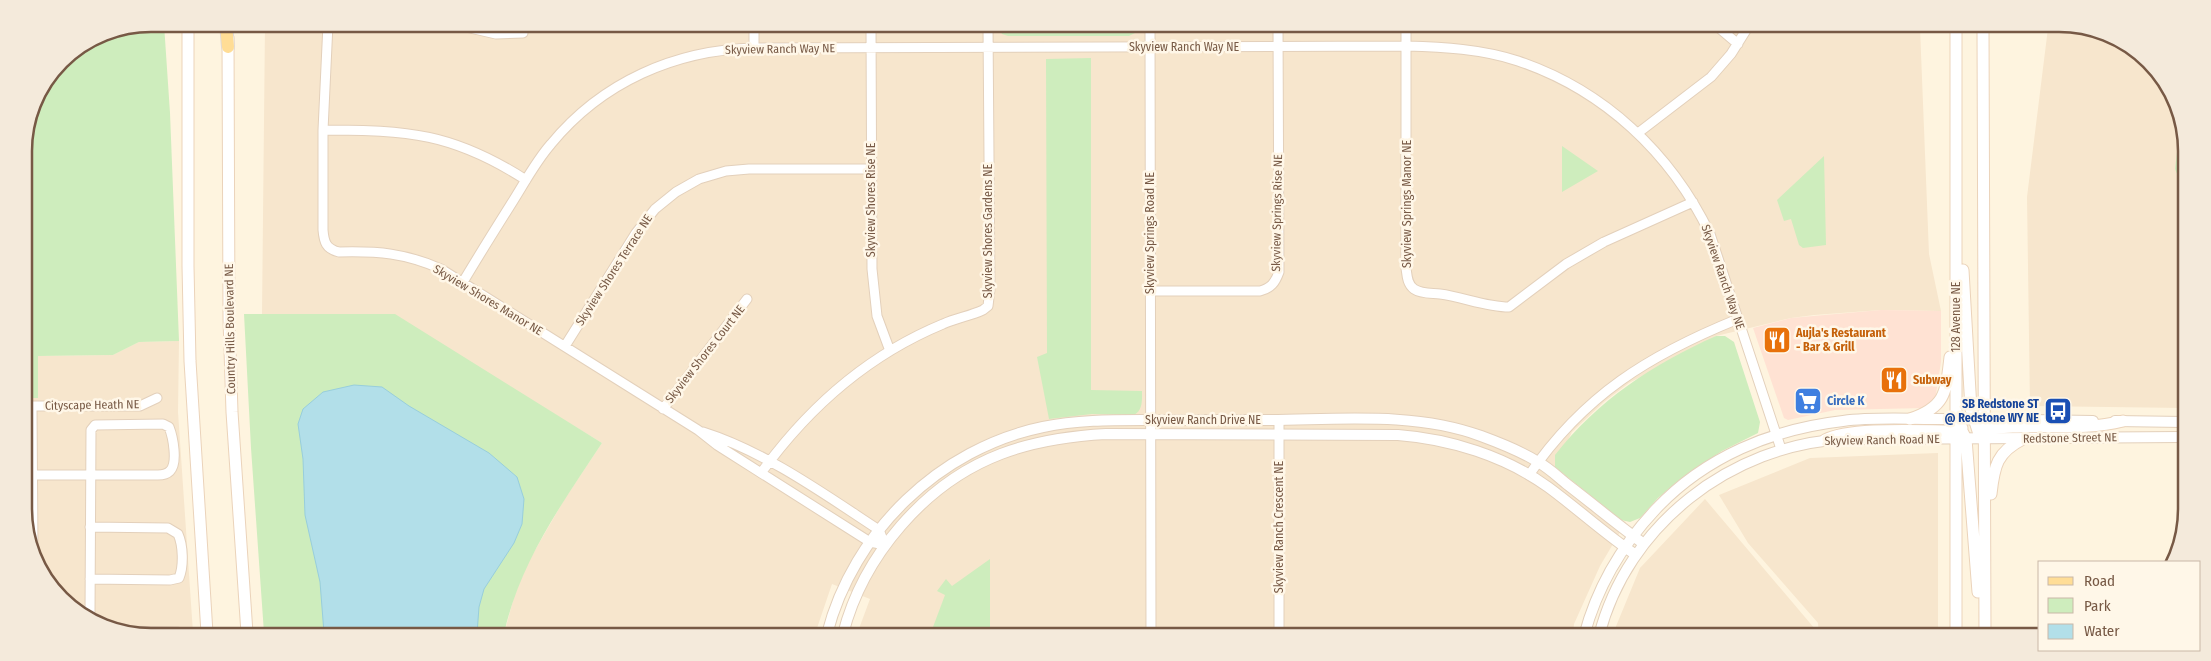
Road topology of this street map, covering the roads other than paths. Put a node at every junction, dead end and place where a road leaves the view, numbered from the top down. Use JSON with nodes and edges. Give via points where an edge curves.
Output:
{"nodes":[{"id":1,"x":1150,"y":32,"type":"edge"},
{"id":2,"x":1278,"y":32,"type":"edge"},
{"id":3,"x":1406,"y":32,"type":"edge"},
{"id":4,"x":1724,"y":32,"type":"edge"},
{"id":5,"x":1745,"y":32,"type":"edge"},
{"id":6,"x":1956,"y":32,"type":"edge"},
{"id":7,"x":1983,"y":32,"type":"edge"},
{"id":8,"x":188,"y":33,"type":"edge"},
{"id":9,"x":227,"y":33,"type":"edge"},
{"id":10,"x":328,"y":33,"type":"edge"},
{"id":11,"x":491,"y":33,"type":"edge"},
{"id":12,"x":523,"y":33,"type":"dead end"},
{"id":13,"x":754,"y":33,"type":"edge"},
{"id":14,"x":871,"y":33,"type":"edge"},
{"id":15,"x":988,"y":33,"type":"edge"},
{"id":16,"x":1738,"y":44,"type":"junction"},
{"id":17,"x":1278,"y":46,"type":"junction"},
{"id":18,"x":1406,"y":46,"type":"junction"},
{"id":19,"x":1150,"y":47,"type":"junction"},
{"id":20,"x":228,"y":48,"type":"joint"},
{"id":21,"x":754,"y":48,"type":"junction"},
{"id":22,"x":871,"y":48,"type":"junction"},
{"id":23,"x":988,"y":48,"type":"junction"},
{"id":24,"x":324,"y":130,"type":"junction"},
{"id":25,"x":1638,"y":133,"type":"junction"},
{"id":26,"x":1957,"y":164,"type":"junction"},
{"id":27,"x":871,"y":169,"type":"junction"},
{"id":28,"x":526,"y":180,"type":"junction"},
{"id":29,"x":1693,"y":202,"type":"junction"},
{"id":30,"x":462,"y":282,"type":"junction"},
{"id":31,"x":1150,"y":291,"type":"junction"},
{"id":32,"x":747,"y":300,"type":"dead end"},
{"id":33,"x":1738,"y":319,"type":"junction"},
{"id":34,"x":1956,"y":324,"type":"junction"},
{"id":35,"x":565,"y":346,"type":"junction"},
{"id":36,"x":890,"y":350,"type":"junction"},
{"id":37,"x":157,"y":398,"type":"dead end"},
{"id":38,"x":32,"y":406,"type":"edge"},
{"id":39,"x":663,"y":409,"type":"junction"},
{"id":40,"x":1150,"y":420,"type":"junction"},
{"id":41,"x":1279,"y":420,"type":"junction"},
{"id":42,"x":1910,"y":420,"type":"junction"},
{"id":43,"x":2123,"y":421,"type":"joint"},
{"id":44,"x":2178,"y":422,"type":"edge"},
{"id":45,"x":1980,"y":427,"type":"junction"},
{"id":46,"x":698,"y":430,"type":"junction"},
{"id":47,"x":1960,"y":432,"type":"junction"},
{"id":48,"x":1150,"y":434,"type":"junction"},
{"id":49,"x":1279,"y":434,"type":"junction"},
{"id":50,"x":1776,"y":435,"type":"junction"},
{"id":51,"x":2178,"y":437,"type":"edge"},
{"id":52,"x":2023,"y":439,"type":"junction"},
{"id":53,"x":1825,"y":440,"type":"joint"},
{"id":54,"x":1781,"y":449,"type":"junction"},
{"id":55,"x":32,"y":460,"type":"edge"},
{"id":56,"x":769,"y":461,"type":"junction"},
{"id":57,"x":1538,"y":462,"type":"junction"},
{"id":58,"x":761,"y":474,"type":"junction"},
{"id":59,"x":33,"y":475,"type":"junction"},
{"id":60,"x":1529,"y":475,"type":"junction"},
{"id":61,"x":90,"y":476,"type":"junction"},
{"id":62,"x":33,"y":517,"type":"edge"},
{"id":63,"x":90,"y":527,"type":"junction"},
{"id":64,"x":879,"y":530,"type":"junction"},
{"id":65,"x":1632,"y":535,"type":"junction"},
{"id":66,"x":870,"y":542,"type":"junction"},
{"id":67,"x":1644,"y":544,"type":"junction"},
{"id":68,"x":886,"y":545,"type":"junction"},
{"id":69,"x":1624,"y":546,"type":"junction"},
{"id":70,"x":1985,"y":546,"type":"junction"},
{"id":71,"x":1636,"y":555,"type":"junction"},
{"id":72,"x":90,"y":579,"type":"junction"},
{"id":73,"x":204,"y":581,"type":"junction"},
{"id":74,"x":1956,"y":591,"type":"junction"},
{"id":75,"x":90,"y":612,"type":"edge"},
{"id":76,"x":207,"y":628,"type":"edge"},
{"id":77,"x":213,"y":628,"type":"edge"},
{"id":78,"x":248,"y":628,"type":"edge"},
{"id":79,"x":829,"y":628,"type":"edge"},
{"id":80,"x":844,"y":628,"type":"edge"},
{"id":81,"x":1151,"y":628,"type":"edge"},
{"id":82,"x":1279,"y":628,"type":"edge"},
{"id":83,"x":1587,"y":628,"type":"edge"},
{"id":84,"x":1601,"y":628,"type":"edge"},
{"id":85,"x":1956,"y":628,"type":"edge"},
{"id":86,"x":1960,"y":628,"type":"edge"},
{"id":87,"x":1983,"y":628,"type":"edge"},
{"id":88,"x":1984,"y":628,"type":"edge"}],
"edges":[{"from":1,"to":19,"type":"street","name":"Skyview Springs Road NE"},
{"from":2,"to":17,"type":"street"},
{"from":3,"to":18,"type":"street","name":"Skyview Springs Manor NE"},
{"from":4,"to":16,"type":"street"},
{"from":5,"to":16,"type":"street"},
{"from":6,"to":26,"type":"main road","name":"128 Avenue NE"},
{"from":7,"to":45,"type":"main road"},
{"from":8,"to":73,"type":"main road","via":[[190,360]]},
{"from":9,"to":20,"type":"main road"},
{"from":10,"to":24,"type":"street","name":"Skyview Shores Manor NE"},
{"from":11,"to":12,"type":"street"},
{"from":13,"to":21,"type":"street"},
{"from":14,"to":22,"type":"street","name":"Skyview Shores Rise NE"},
{"from":15,"to":23,"type":"street","name":"Skyview Shores Gardens NE"},
{"from":16,"to":25,"type":"street","via":[[1711,77]]},
{"from":17,"to":18,"type":"street","name":"Skyview Ranch Way NE"},
{"from":17,"to":19,"type":"street","name":"Skyview Ranch Way NE"},
{"from":17,"to":31,"type":"street","name":"Skyview Springs Rise NE","via":[[1276,282],[1260,291]]},
{"from":18,"to":25,"type":"street","name":"Skyview Ranch Way NE","via":[[1462,50],[1526,64],[1588,95]]},
{"from":18,"to":29,"type":"street","name":"Skyview Springs Manor NE","via":[[1406,268],[1408,281],[1419,292],[1509,307],[1566,264],[1604,242]]},
{"from":19,"to":23,"type":"street","name":"Skyview Ranch Way NE"},
{"from":19,"to":31,"type":"street","name":"Skyview Springs Road NE"},
{"from":20,"to":78,"type":"main road","name":"Country Hills Boulevard NE","via":[[232,412]]},
{"from":21,"to":22,"type":"street","name":"Skyview Ranch Way NE"},
{"from":21,"to":28,"type":"street","name":"Skyview Ranch Way NE","via":[[714,51],[664,63],[609,91],[565,128]]},
{"from":22,"to":23,"type":"street","name":"Skyview Ranch Way NE"},
{"from":22,"to":27,"type":"street","name":"Skyview Shores Rise NE"},
{"from":23,"to":36,"type":"street","name":"Skyview Shores Gardens NE","via":[[990,300],[983,310],[942,324]]},
{"from":24,"to":28,"type":"street","via":[[383,130],[430,136],[472,149]]},
{"from":24,"to":30,"type":"street","name":"Skyview Shores Manor NE","via":[[322,230],[327,247],[339,252],[394,253],[420,260]]},
{"from":25,"to":29,"type":"street","name":"Skyview Ranch Way NE","via":[[1667,164]]},
{"from":26,"to":34,"type":"main road","name":"128 Avenue NE"},
{"from":26,"to":45,"type":"main road"},
{"from":27,"to":35,"type":"street","name":"Skyview Shores Terrace NE","via":[[726,171],[699,179],[676,192],[654,209],[636,233]]},
{"from":27,"to":36,"type":"street","name":"Skyview Shores Rise NE","via":[[874,294]]},
{"from":28,"to":30,"type":"street","name":"Skyview Ranch Way NE"},
{"from":29,"to":33,"type":"street","name":"Skyview Ranch Way NE","via":[[1710,234]]},
{"from":30,"to":35,"type":"street","name":"Skyview Shores Manor NE"},
{"from":31,"to":40,"type":"street","name":"Skyview Springs Road NE"},
{"from":32,"to":39,"type":"street","name":"Skyview Shores Court NE"},
{"from":33,"to":50,"type":"street","name":"Skyview Ranch Way NE"},
{"from":33,"to":57,"type":"street","via":[[1662,353],[1620,380],[1582,411]]},
{"from":34,"to":42,"type":"main road","via":[[1947,379],[1938,406],[1928,414]]},
{"from":34,"to":47,"type":"main road","name":"128 Avenue NE"},
{"from":35,"to":39,"type":"street","name":"Skyview Shores Manor NE"},
{"from":36,"to":56,"type":"street","name":"Skyview Shores Gardens NE","via":[[820,404]]},
{"from":37,"to":38,"type":"street","name":"Cityscape Heath NE","via":[[140,406]]},
{"from":39,"to":46,"type":"street","name":"Skyview Shores Manor NE"},
{"from":40,"to":41,"type":"street","name":"Skyview Ranch Drive NE"},
{"from":40,"to":48,"type":"street"},
{"from":40,"to":64,"type":"street","name":"Skyview Ranch Drive NE","via":[[1076,422],[1023,432],[990,443],[954,462],[918,488]]},
{"from":41,"to":49,"type":"street","name":"Skyview Ranch Crescent NE"},
{"from":41,"to":57,"type":"street","name":"Skyview Ranch Drive NE","via":[[1430,423],[1481,436]]},
{"from":42,"to":47,"type":"street","name":"Skyview Ranch Road NE"},
{"from":42,"to":50,"type":"street","name":"Skyview Ranch Road NE","via":[[1844,421]]},
{"from":43,"to":44,"type":"street","name":"Redstone Street NE"},
{"from":43,"to":45,"type":"main road","via":[[2106,425]]},
{"from":45,"to":47,"type":"main road"},
{"from":45,"to":47,"type":"street","name":"Redstone Street NE"},
{"from":45,"to":52,"type":"street","name":"Redstone Street NE"},
{"from":45,"to":70,"type":"main road"},
{"from":46,"to":56,"type":"street","name":"Skyview Shores Manor NE"},
{"from":46,"to":58,"type":"street","name":"Skyview Shores Manor NE"},
{"from":47,"to":53,"type":"main road","via":[[1853,432]]},
{"from":47,"to":74,"type":"main road","name":"128 Avenue NE"},
{"from":47,"to":87,"type":"main road"},
{"from":48,"to":49,"type":"street","name":"Skyview Ranch Drive NE"},
{"from":48,"to":68,"type":"street","name":"Skyview Ranch Drive NE","via":[[1078,436],[1045,441],[1000,455],[938,491]]},
{"from":48,"to":81,"type":"street"},
{"from":49,"to":60,"type":"street","name":"Skyview Ranch Drive NE","via":[[1418,436],[1473,450]]},
{"from":49,"to":82,"type":"street","name":"Skyview Ranch Crescent NE"},
{"from":50,"to":54,"type":"street","name":"Skyview Ranch Way NE"},
{"from":50,"to":65,"type":"street","name":"Skyview Ranch Road NE","via":[[1725,456],[1702,470],[1665,500]]},
{"from":51,"to":52,"type":"street","name":"Redstone Street NE"},
{"from":52,"to":70,"type":"main road","via":[[2005,450],[1998,459]]},
{"from":53,"to":54,"type":"street","name":"Skyview Ranch Road NE"},
{"from":54,"to":67,"type":"street","name":"Skyview Ranch Road NE","via":[[1731,470],[1712,482],[1673,512]]},
{"from":55,"to":59,"type":"street"},
{"from":56,"to":58,"type":"street","name":"Skyview Shores Gardens NE"},
{"from":56,"to":64,"type":"street","name":"Skyview Shores Manor NE"},
{"from":57,"to":60,"type":"street"},
{"from":57,"to":65,"type":"street","name":"Skyview Ranch Drive NE"},
{"from":58,"to":66,"type":"street","name":"Skyview Shores Manor NE"},
{"from":59,"to":61,"type":"street"},
{"from":59,"to":62,"type":"street"},
{"from":60,"to":69,"type":"street","name":"Skyview Ranch Drive NE"},
{"from":61,"to":61,"type":"street","via":[[165,474],[170,471],[173,461],[169,427],[163,424],[95,425],[91,430]]},
{"from":61,"to":63,"type":"street"},
{"from":63,"to":72,"type":"street"},
{"from":63,"to":72,"type":"street","via":[[168,528],[178,534],[180,540],[181,572],[179,578],[170,580]]},
{"from":64,"to":66,"type":"street","name":"Skyview Ranch Drive NE"},
{"from":64,"to":68,"type":"street"},
{"from":65,"to":67,"type":"street","name":"Skyview Ranch Drive NE"},
{"from":65,"to":69,"type":"street","name":"Skyview Ranch Road NE"},
{"from":66,"to":68,"type":"street","name":"Skyview Shores Manor NE"},
{"from":66,"to":79,"type":"street","name":"Skyview Ranch Drive NE","via":[[847,582]]},
{"from":67,"to":71,"type":"street","name":"Skyview Ranch Road NE"},
{"from":68,"to":80,"type":"street","name":"Skyview Ranch Drive NE","via":[[862,584]]},
{"from":69,"to":71,"type":"street","name":"Skyview Ranch Drive NE"},
{"from":69,"to":83,"type":"street","name":"Skyview Ranch Road NE","via":[[1596,598]]},
{"from":70,"to":88,"type":"main road"},
{"from":71,"to":84,"type":"street","name":"Skyview Ranch Road NE","via":[[1610,602]]},
{"from":72,"to":75,"type":"street"},
{"from":73,"to":76,"type":"main road"},
{"from":73,"to":77,"type":"main road"},
{"from":74,"to":85,"type":"main road","name":"128 Avenue NE"},
{"from":74,"to":86,"type":"main road"}]}
